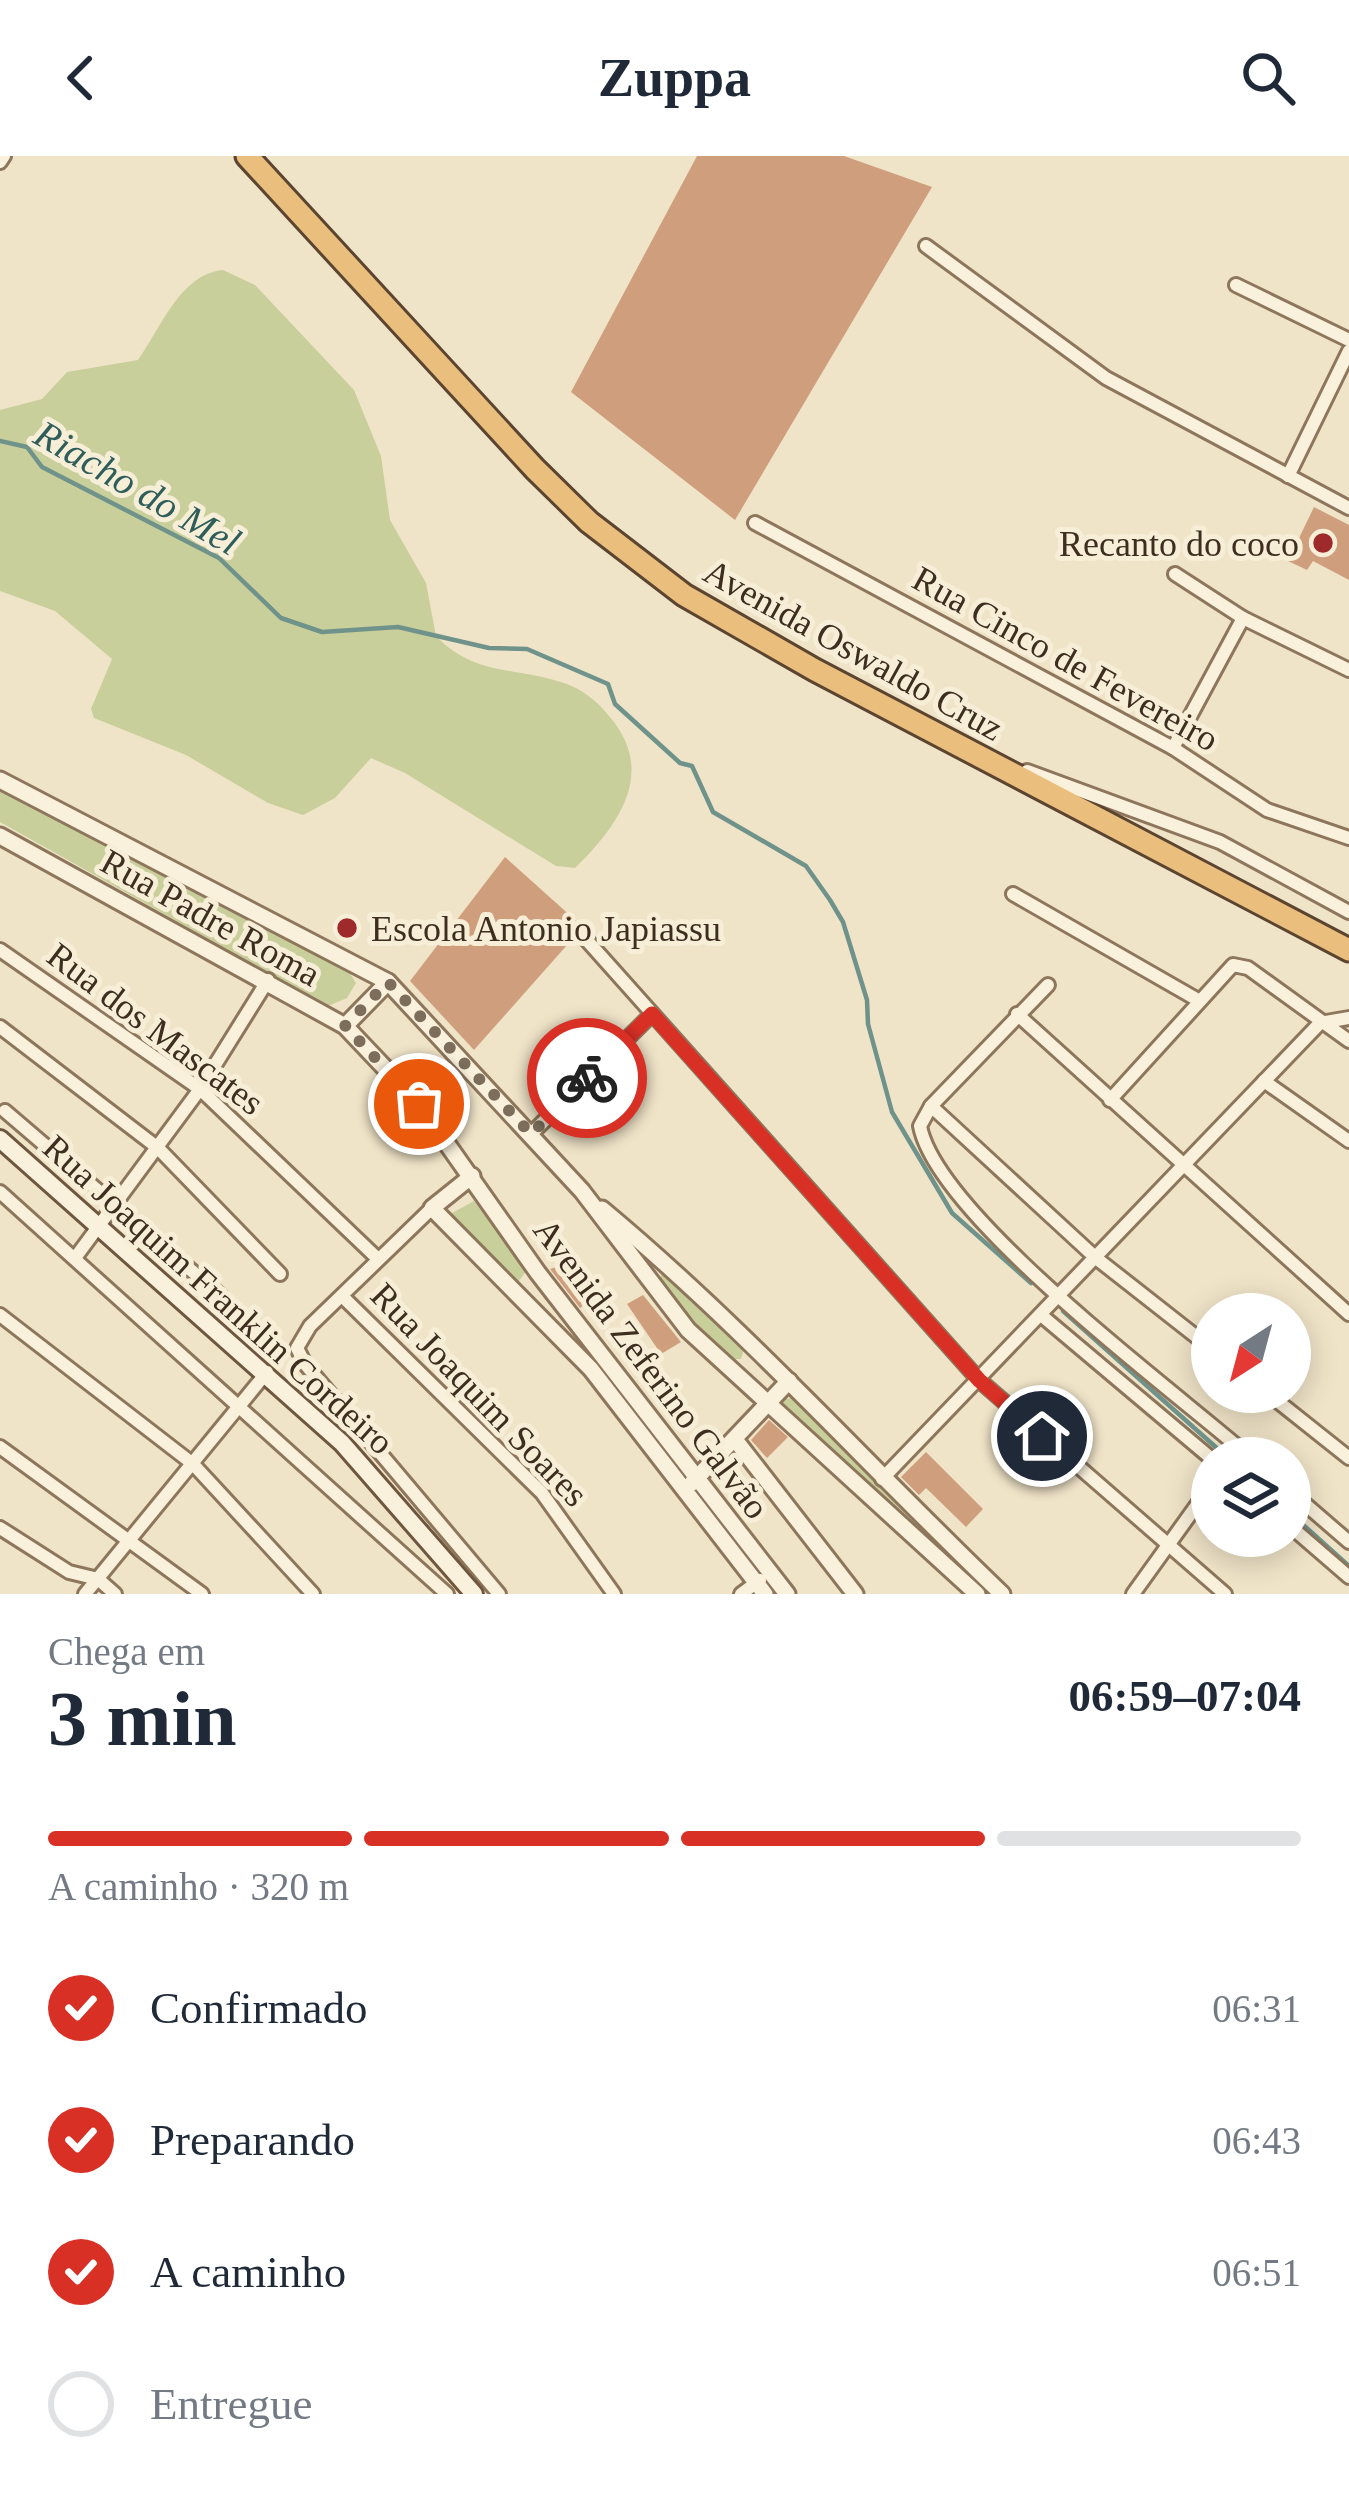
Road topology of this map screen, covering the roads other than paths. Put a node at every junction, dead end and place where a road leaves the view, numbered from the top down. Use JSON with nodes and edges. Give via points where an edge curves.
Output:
{"nodes":[{"id":1,"x":247,"y":156,"type":"edge"},
{"id":2,"x":926,"y":246,"type":"dead end"},
{"id":3,"x":1236,"y":286,"type":"dead end"},
{"id":4,"x":1349,"y":340,"type":"edge"},
{"id":5,"x":1349,"y":351,"type":"edge"},
{"id":6,"x":1288,"y":476,"type":"junction"},
{"id":7,"x":1349,"y":508,"type":"edge"},
{"id":8,"x":755,"y":523,"type":"dead end"},
{"id":9,"x":1174,"y":574,"type":"dead end"},
{"id":10,"x":1243,"y":618,"type":"junction"},
{"id":11,"x":1349,"y":670,"type":"edge"},
{"id":12,"x":1173,"y":748,"type":"junction"},
{"id":13,"x":967,"y":749,"type":"junction"},
{"id":14,"x":0,"y":780,"type":"edge"},
{"id":15,"x":0,"y":836,"type":"edge"},
{"id":16,"x":1349,"y":838,"type":"edge"},
{"id":17,"x":1013,"y":894,"type":"dead end"},
{"id":18,"x":1349,"y":912,"type":"edge"},
{"id":19,"x":584,"y":938,"type":"dead end"},
{"id":20,"x":0,"y":950,"type":"edge"},
{"id":21,"x":1349,"y":950,"type":"edge"},
{"id":22,"x":268,"y":980,"type":"junction"},
{"id":23,"x":388,"y":982,"type":"junction"},
{"id":24,"x":1048,"y":985,"type":"dead end"},
{"id":25,"x":1198,"y":1000,"type":"junction"},
{"id":26,"x":652,"y":1014,"type":"junction"},
{"id":27,"x":1017,"y":1015,"type":"junction"},
{"id":28,"x":1349,"y":1018,"type":"edge"},
{"id":29,"x":1320,"y":1023,"type":"junction"},
{"id":30,"x":345,"y":1026,"type":"junction"},
{"id":31,"x":0,"y":1027,"type":"edge"},
{"id":32,"x":1349,"y":1041,"type":"edge"},
{"id":33,"x":1264,"y":1081,"type":"junction"},
{"id":34,"x":200,"y":1089,"type":"junction"},
{"id":35,"x":1110,"y":1100,"type":"junction"},
{"id":36,"x":931,"y":1106,"type":"junction"},
{"id":37,"x":5,"y":1111,"type":"dead end"},
{"id":38,"x":531,"y":1134,"type":"junction"},
{"id":39,"x":0,"y":1138,"type":"edge"},
{"id":40,"x":1349,"y":1141,"type":"edge"},
{"id":41,"x":158,"y":1148,"type":"junction"},
{"id":42,"x":1181,"y":1166,"type":"junction"},
{"id":43,"x":472,"y":1176,"type":"junction"},
{"id":44,"x":582,"y":1191,"type":"junction"},
{"id":45,"x":0,"y":1192,"type":"edge"},
{"id":46,"x":116,"y":1207,"type":"junction"},
{"id":47,"x":433,"y":1208,"type":"junction"},
{"id":48,"x":102,"y":1228,"type":"junction"},
{"id":49,"x":75,"y":1258,"type":"junction"},
{"id":50,"x":377,"y":1258,"type":"junction"},
{"id":51,"x":1096,"y":1258,"type":"junction"},
{"id":52,"x":667,"y":1262,"type":"junction"},
{"id":53,"x":538,"y":1273,"type":"junction"},
{"id":54,"x":280,"y":1274,"type":"dead end"},
{"id":55,"x":647,"y":1280,"type":"junction"},
{"id":56,"x":517,"y":1292,"type":"junction"},
{"id":57,"x":220,"y":1295,"type":"dead end"},
{"id":58,"x":1060,"y":1295,"type":"junction"},
{"id":59,"x":342,"y":1296,"type":"junction"},
{"id":60,"x":1349,"y":1314,"type":"edge"},
{"id":61,"x":0,"y":1315,"type":"edge"},
{"id":62,"x":1041,"y":1316,"type":"junction"},
{"id":63,"x":1191,"y":1333,"type":"edge"},
{"id":64,"x":760,"y":1350,"type":"junction"},
{"id":65,"x":267,"y":1372,"type":"junction"},
{"id":66,"x":737,"y":1374,"type":"junction"},
{"id":67,"x":979,"y":1380,"type":"junction"},
{"id":68,"x":789,"y":1382,"type":"junction"},
{"id":69,"x":241,"y":1404,"type":"junction"},
{"id":70,"x":768,"y":1404,"type":"junction"},
{"id":71,"x":1292,"y":1413,"type":"edge"},
{"id":72,"x":361,"y":1425,"type":"junction"},
{"id":73,"x":1217,"y":1437,"type":"edge"},
{"id":74,"x":1191,"y":1441,"type":"edge"},
{"id":75,"x":737,"y":1442,"type":"junction"},
{"id":76,"x":342,"y":1443,"type":"junction"},
{"id":77,"x":0,"y":1447,"type":"edge"},
{"id":78,"x":1349,"y":1458,"type":"edge"},
{"id":79,"x":193,"y":1464,"type":"junction"},
{"id":80,"x":700,"y":1478,"type":"junction"},
{"id":81,"x":882,"y":1479,"type":"junction"},
{"id":82,"x":682,"y":1490,"type":"junction"},
{"id":83,"x":1311,"y":1509,"type":"edge"},
{"id":84,"x":1191,"y":1513,"type":"edge"},
{"id":85,"x":0,"y":1528,"type":"edge"},
{"id":86,"x":131,"y":1541,"type":"junction"},
{"id":87,"x":1349,"y":1542,"type":"edge"},
{"id":88,"x":1311,"y":1544,"type":"edge"},
{"id":89,"x":1167,"y":1547,"type":"junction"},
{"id":90,"x":773,"y":1576,"type":"junction"},
{"id":91,"x":1349,"y":1577,"type":"edge"},
{"id":92,"x":98,"y":1579,"type":"junction"},
{"id":93,"x":760,"y":1588,"type":"edge"},
{"id":94,"x":85,"y":1594,"type":"edge"},
{"id":95,"x":116,"y":1594,"type":"edge"},
{"id":96,"x":202,"y":1594,"type":"edge"},
{"id":97,"x":313,"y":1594,"type":"edge"},
{"id":98,"x":447,"y":1594,"type":"edge"},
{"id":99,"x":474,"y":1594,"type":"edge"},
{"id":100,"x":499,"y":1594,"type":"edge"},
{"id":101,"x":614,"y":1594,"type":"edge"},
{"id":102,"x":741,"y":1594,"type":"edge"},
{"id":103,"x":787,"y":1594,"type":"edge"},
{"id":104,"x":855,"y":1594,"type":"edge"},
{"id":105,"x":977,"y":1594,"type":"edge"},
{"id":106,"x":1002,"y":1594,"type":"edge"},
{"id":107,"x":1133,"y":1594,"type":"edge"},
{"id":108,"x":1226,"y":1594,"type":"edge"}],
"edges":[{"from":1,"to":13,"type":"highway","name":"Avenida Oswaldo Cruz","via":[[589,522],[736,628]]},
{"from":2,"to":6,"type":"street","via":[[1106,378]]},
{"from":3,"to":4,"type":"street"},
{"from":5,"to":6,"type":"street"},
{"from":6,"to":7,"type":"street"},
{"from":8,"to":12,"type":"street","name":"Rua Cinco de Fevereiro"},
{"from":9,"to":10,"type":"street"},
{"from":10,"to":11,"type":"street"},
{"from":10,"to":12,"type":"street"},
{"from":12,"to":16,"type":"street","name":"Rua Cinco de Fevereiro","via":[[1267,810]]},
{"from":13,"to":18,"type":"street","via":[[1220,842]]},
{"from":13,"to":21,"type":"highway","name":"Avenida Oswaldo Cruz"},
{"from":14,"to":23,"type":"street"},
{"from":15,"to":22,"type":"street","name":"Rua Padre Roma"},
{"from":17,"to":25,"type":"street"},
{"from":19,"to":26,"type":"street"},
{"from":20,"to":34,"type":"street","name":"Rua dos Mascates"},
{"from":22,"to":30,"type":"street","name":"Rua Padre Roma"},
{"from":22,"to":34,"type":"street"},
{"from":23,"to":30,"type":"street"},
{"from":23,"to":38,"type":"street"},
{"from":24,"to":27,"type":"street"},
{"from":25,"to":29,"type":"street","via":[[1240,964]]},
{"from":25,"to":35,"type":"street"},
{"from":26,"to":38,"type":"street"},
{"from":26,"to":67,"type":"street"},
{"from":27,"to":35,"type":"street"},
{"from":27,"to":36,"type":"street"},
{"from":28,"to":29,"type":"street"},
{"from":29,"to":32,"type":"street"},
{"from":29,"to":33,"type":"street"},
{"from":30,"to":43,"type":"street","name":"Rua Padre Roma","via":[[419,1104]]},
{"from":31,"to":41,"type":"street"},
{"from":33,"to":40,"type":"street"},
{"from":33,"to":42,"type":"street"},
{"from":34,"to":41,"type":"street"},
{"from":34,"to":50,"type":"street","name":"Rua dos Mascates"},
{"from":35,"to":42,"type":"street"},
{"from":36,"to":51,"type":"street"},
{"from":36,"to":58,"type":"street","via":[[922,1135],[963,1205]]},
{"from":37,"to":46,"type":"street"},
{"from":38,"to":44,"type":"street"},
{"from":39,"to":48,"type":"main road","name":"Rua Joaquim Franklin Cordeiro"},
{"from":41,"to":46,"type":"street"},
{"from":41,"to":54,"type":"street"},
{"from":42,"to":51,"type":"street"},
{"from":42,"to":60,"type":"street"},
{"from":43,"to":47,"type":"street"},
{"from":43,"to":53,"type":"street","name":"Avenida Zeferino Galvão"},
{"from":44,"to":52,"type":"street"},
{"from":44,"to":55,"type":"street"},
{"from":45,"to":49,"type":"street"},
{"from":46,"to":48,"type":"street"},
{"from":46,"to":57,"type":"street"},
{"from":47,"to":50,"type":"street"},
{"from":47,"to":56,"type":"street","name":"Avenida Zeferino Galvão"},
{"from":48,"to":49,"type":"street"},
{"from":48,"to":65,"type":"main road","name":"Rua Joaquim Franklin Cordeiro"},
{"from":49,"to":69,"type":"street"},
{"from":50,"to":59,"type":"street"},
{"from":51,"to":58,"type":"street"},
{"from":51,"to":63,"type":"street"},
{"from":52,"to":55,"type":"street","via":[[652,1266]]},
{"from":52,"to":64,"type":"street"},
{"from":53,"to":56,"type":"street"},
{"from":53,"to":80,"type":"street","name":"Avenida Zeferino Galvão"},
{"from":55,"to":66,"type":"street"},
{"from":56,"to":82,"type":"street","name":"Avenida Zeferino Galvão","via":[[591,1370]]},
{"from":58,"to":62,"type":"street"},
{"from":58,"to":73,"type":"street"},
{"from":59,"to":72,"type":"street","via":[[297,1348]]},
{"from":59,"to":101,"type":"street","name":"Rua Joaquim Soares","via":[[542,1492]]},
{"from":61,"to":79,"type":"street"},
{"from":62,"to":67,"type":"street"},
{"from":62,"to":74,"type":"street"},
{"from":64,"to":66,"type":"street"},
{"from":64,"to":68,"type":"street"},
{"from":65,"to":69,"type":"street"},
{"from":65,"to":76,"type":"main road","name":"Rua Joaquim Franklin Cordeiro"},
{"from":66,"to":70,"type":"street"},
{"from":67,"to":81,"type":"street"},
{"from":67,"to":89,"type":"street"},
{"from":68,"to":70,"type":"street"},
{"from":68,"to":81,"type":"street"},
{"from":69,"to":79,"type":"street"},
{"from":69,"to":98,"type":"street"},
{"from":70,"to":75,"type":"street"},
{"from":70,"to":105,"type":"street"},
{"from":71,"to":78,"type":"street"},
{"from":72,"to":76,"type":"street"},
{"from":72,"to":100,"type":"street"},
{"from":75,"to":80,"type":"street"},
{"from":75,"to":104,"type":"street","name":"Avenida Zeferino Galvão"},
{"from":76,"to":99,"type":"main road","name":"Rua Joaquim Franklin Cordeiro"},
{"from":77,"to":86,"type":"street"},
{"from":79,"to":86,"type":"street"},
{"from":79,"to":97,"type":"street"},
{"from":80,"to":82,"type":"street"},
{"from":80,"to":90,"type":"street","name":"Avenida Zeferino Galvão"},
{"from":81,"to":106,"type":"street"},
{"from":82,"to":93,"type":"street","name":"Avenida Zeferino Galvão"},
{"from":83,"to":87,"type":"street"},
{"from":84,"to":89,"type":"street"},
{"from":85,"to":92,"type":"street"},
{"from":86,"to":92,"type":"street"},
{"from":86,"to":96,"type":"street"},
{"from":88,"to":91,"type":"street"},
{"from":89,"to":107,"type":"street"},
{"from":89,"to":108,"type":"street"},
{"from":90,"to":93,"type":"street"},
{"from":90,"to":103,"type":"street","name":"Avenida Zeferino Galvão"},
{"from":92,"to":94,"type":"street"},
{"from":92,"to":95,"type":"street"},
{"from":93,"to":102,"type":"street"}]}
